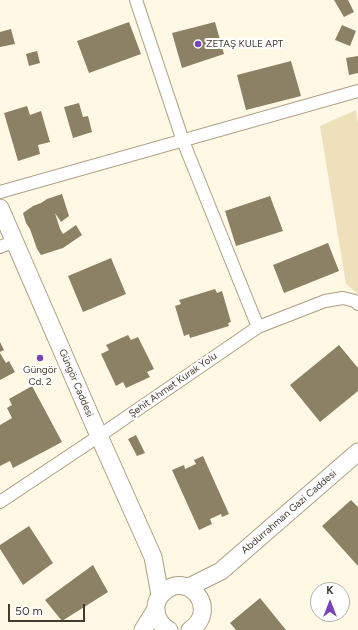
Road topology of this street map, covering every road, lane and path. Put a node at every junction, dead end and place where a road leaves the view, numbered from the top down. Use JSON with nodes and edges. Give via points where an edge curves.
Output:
{"nodes":[{"id":1,"x":136,"y":0,"type":"edge"},
{"id":2,"x":358,"y":91,"type":"edge"},
{"id":3,"x":183,"y":141,"type":"junction"},
{"id":4,"x":0,"y":192,"type":"edge"},
{"id":5,"x":0,"y":208,"type":"edge"},
{"id":6,"x":7,"y":244,"type":"edge"},
{"id":7,"x":358,"y":304,"type":"edge"},
{"id":8,"x":258,"y":327,"type":"junction"},
{"id":9,"x":99,"y":436,"type":"junction"},
{"id":10,"x":358,"y":452,"type":"edge"},
{"id":11,"x":0,"y":502,"type":"edge"},
{"id":12,"x":153,"y":557,"type":"junction"},
{"id":13,"x":221,"y":572,"type":"junction"},
{"id":14,"x":185,"y":586,"type":"junction"},
{"id":15,"x":158,"y":602,"type":"junction"},
{"id":16,"x":199,"y":621,"type":"edge"},
{"id":17,"x":143,"y":630,"type":"edge"},
{"id":18,"x":166,"y":630,"type":"edge"}],
"edges":[{"from":1,"to":3,"type":"street"},
{"from":2,"to":3,"type":"street"},
{"from":3,"to":4,"type":"street"},
{"from":3,"to":8,"type":"street"},
{"from":5,"to":6,"type":"main road","name":"Güngör Caddesi"},
{"from":6,"to":9,"type":"main road","name":"Güngör Caddesi"},
{"from":7,"to":8,"type":"street","name":"Şehit Ahmet Kurak Yolu","via":[[343,298],[325,301]]},
{"from":8,"to":9,"type":"street","name":"Şehit Ahmet Kurak Yolu"},
{"from":9,"to":11,"type":"street","name":"Şehit Ahmet Kurak Yolu"},
{"from":9,"to":12,"type":"main road","name":"Güngör Caddesi"},
{"from":10,"to":13,"type":"main road","name":"Abdurrahman Gazi Caddesi"},
{"from":12,"to":14,"type":"main road","name":"Güngör Caddesi"},
{"from":12,"to":15,"type":"main road","name":"Güngör Caddesi"},
{"from":13,"to":14,"type":"main road","name":"Abdurrahman Gazi Caddesi"},
{"from":13,"to":16,"type":"main road","name":"Abdurrahman Gazi Caddesi"},
{"from":14,"to":15,"type":"main road","name":"Abdurrahman Gazi Caddesi","via":[[166,589]]},
{"from":14,"to":16,"type":"main road","name":"Güngör Caddesi","via":[[200,598]]},
{"from":15,"to":17,"type":"main road"},
{"from":15,"to":18,"type":"main road","name":"Güngör Caddesi","via":[[157,617]]}]}
